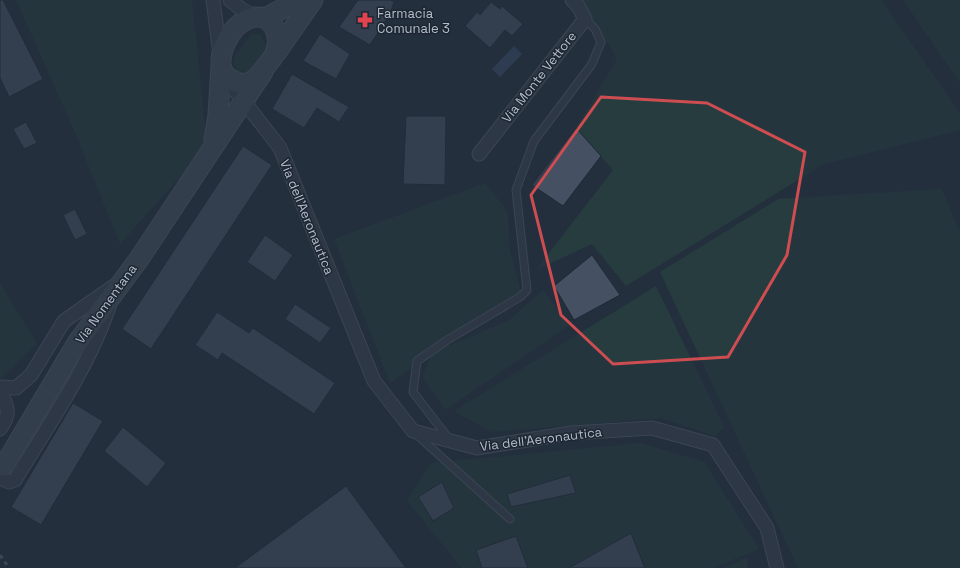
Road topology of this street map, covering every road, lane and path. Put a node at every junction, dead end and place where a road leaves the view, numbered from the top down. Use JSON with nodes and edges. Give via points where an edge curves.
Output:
{"nodes":[{"id":1,"x":212,"y":0,"type":"edge"},
{"id":2,"x":230,"y":0,"type":"edge"},
{"id":3,"x":299,"y":0,"type":"edge"},
{"id":4,"x":313,"y":0,"type":"edge"},
{"id":5,"x":572,"y":0,"type":"edge"},
{"id":6,"x":260,"y":18,"type":"junction"},
{"id":7,"x":585,"y":19,"type":"junction"},
{"id":8,"x":275,"y":54,"type":"junction"},
{"id":9,"x":223,"y":66,"type":"junction"},
{"id":10,"x":262,"y":72,"type":"junction"},
{"id":11,"x":243,"y":100,"type":"junction"},
{"id":12,"x":213,"y":146,"type":"junction"},
{"id":13,"x":479,"y":154,"type":"dead end"},
{"id":14,"x":125,"y":278,"type":"junction"},
{"id":15,"x":0,"y":388,"type":"edge"},
{"id":16,"x":0,"y":429,"type":"edge"},
{"id":17,"x":413,"y":431,"type":"junction"},
{"id":18,"x":450,"y":441,"type":"junction"},
{"id":19,"x":6,"y":475,"type":"edge"},
{"id":20,"x":510,"y":519,"type":"dead end"},
{"id":21,"x":777,"y":568,"type":"edge"}],
"edges":[{"from":1,"to":9,"type":"street"},
{"from":2,"to":6,"type":"street"},
{"from":3,"to":6,"type":"main road"},
{"from":4,"to":8,"type":"main road"},
{"from":5,"to":7,"type":"street","name":"Via Monte Vettore"},
{"from":6,"to":8,"type":"main road","via":[[274,27],[278,37]]},
{"from":6,"to":9,"type":"main road","via":[[241,23],[228,38]]},
{"from":7,"to":13,"type":"street","name":"Via Monte Vettore"},
{"from":7,"to":18,"type":"lane","via":[[595,29],[601,42],[592,64],[534,142],[516,190],[527,290],[520,298],[449,339],[417,361],[413,392]]},
{"from":8,"to":10,"type":"main road"},
{"from":9,"to":10,"type":"main road","via":[[236,82],[246,84]]},
{"from":9,"to":11,"type":"street","name":"Via dell'Aeronautica","via":[[233,89]]},
{"from":9,"to":12,"type":"main road","name":"Via Nomentana"},
{"from":10,"to":11,"type":"main road","name":"Via Nomentana"},
{"from":11,"to":12,"type":"main road","name":"Via Nomentana"},
{"from":11,"to":17,"type":"street","name":"Via dell'Aeronautica","via":[[280,148],[374,381]]},
{"from":12,"to":14,"type":"main road","name":"Via Nomentana"},
{"from":14,"to":15,"type":"street","via":[[64,321],[31,375],[16,388]]},
{"from":14,"to":19,"type":"main road","name":"Via Nomentana","via":[[71,352]]},
{"from":15,"to":16,"type":"street","via":[[8,410],[6,420]]},
{"from":17,"to":18,"type":"street","name":"Via dell'Aeronautica"},
{"from":17,"to":20,"type":"lane"},
{"from":18,"to":21,"type":"street","name":"Via dell'Aeronautica","via":[[477,448],[571,433],[652,428],[713,446],[766,528]]}]}
